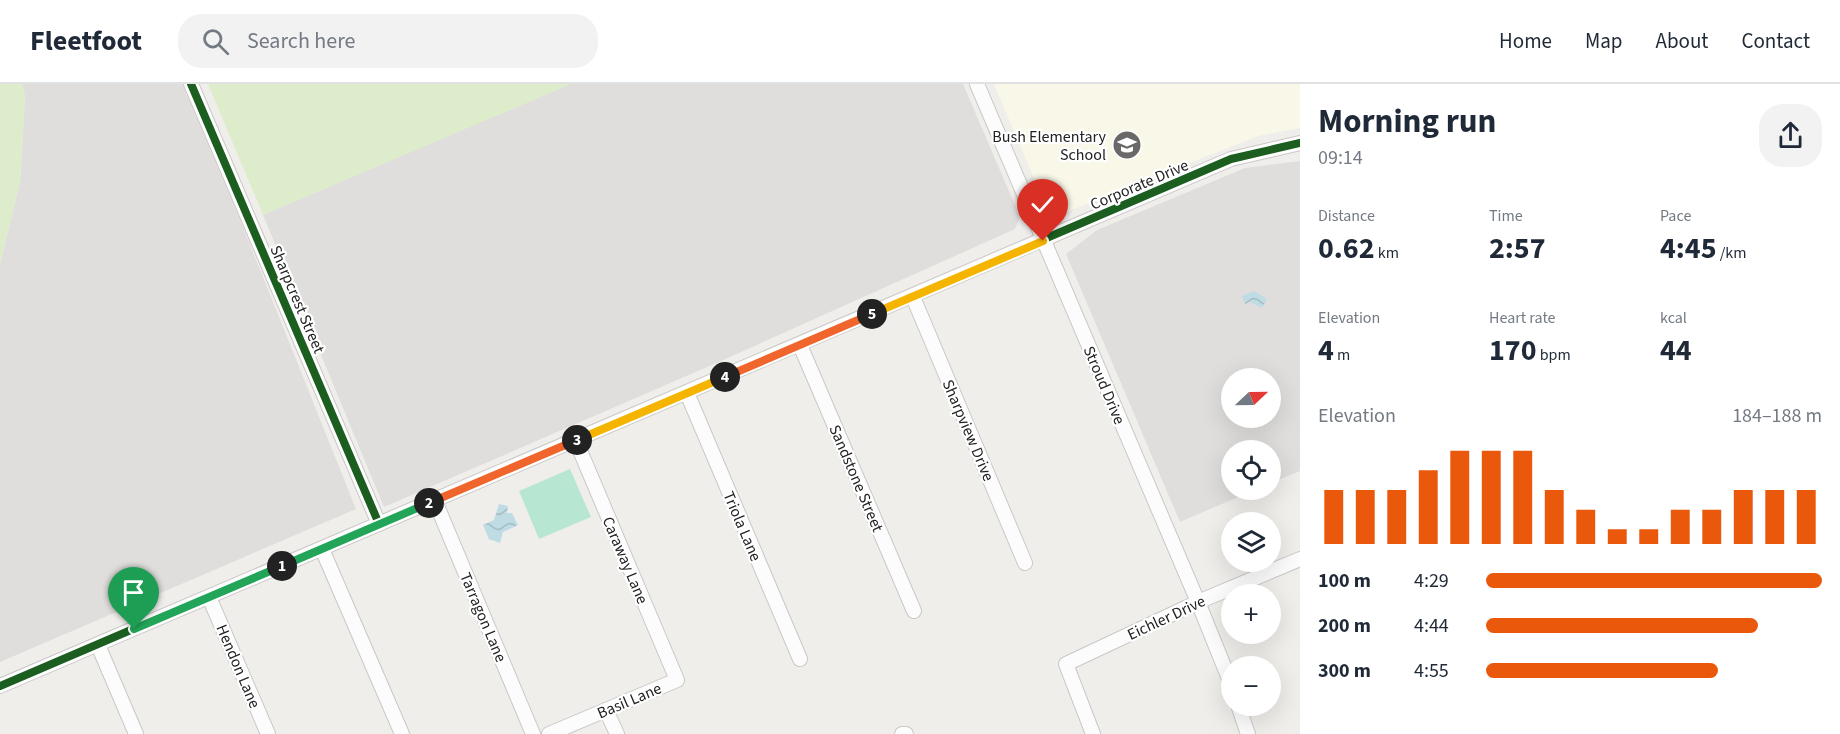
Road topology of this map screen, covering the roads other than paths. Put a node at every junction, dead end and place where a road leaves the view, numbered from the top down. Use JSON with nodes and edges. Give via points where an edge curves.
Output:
{"nodes":[{"id":1,"x":192,"y":84,"type":"edge"},
{"id":2,"x":977,"y":84,"type":"edge"},
{"id":3,"x":1300,"y":143,"type":"edge"},
{"id":4,"x":1043,"y":241,"type":"junction"},
{"id":5,"x":912,"y":297,"type":"junction"},
{"id":6,"x":800,"y":345,"type":"junction"},
{"id":7,"x":687,"y":393,"type":"junction"},
{"id":8,"x":576,"y":441,"type":"junction"},
{"id":9,"x":435,"y":501,"type":"junction"},
{"id":10,"x":379,"y":524,"type":"junction"},
{"id":11,"x":322,"y":549,"type":"junction"},
{"id":12,"x":1300,"y":559,"type":"edge"},
{"id":13,"x":1025,"y":563,"type":"dead end"},
{"id":14,"x":209,"y":597,"type":"junction"},
{"id":15,"x":1198,"y":602,"type":"junction"},
{"id":16,"x":914,"y":610,"type":"dead end"},
{"id":17,"x":98,"y":645,"type":"junction"},
{"id":18,"x":800,"y":659,"type":"dead end"},
{"id":19,"x":1221,"y":659,"type":"edge"},
{"id":20,"x":677,"y":680,"type":"joint"},
{"id":21,"x":0,"y":686,"type":"edge"},
{"id":22,"x":606,"y":710,"type":"junction"},
{"id":23,"x":1242,"y":716,"type":"edge"},
{"id":24,"x":136,"y":734,"type":"edge"},
{"id":25,"x":268,"y":734,"type":"edge"},
{"id":26,"x":402,"y":734,"type":"edge"},
{"id":27,"x":533,"y":734,"type":"edge"},
{"id":28,"x":549,"y":734,"type":"edge"},
{"id":29,"x":617,"y":734,"type":"edge"},
{"id":30,"x":1093,"y":734,"type":"edge"},
{"id":31,"x":1248,"y":734,"type":"edge"}],
"edges":[{"from":1,"to":10,"type":"street","name":"Sharpcrest Street"},
{"from":2,"to":4,"type":"street","name":"Stroud Drive"},
{"from":3,"to":4,"type":"street","name":"Corporate Drive","via":[[1231,159]]},
{"from":4,"to":5,"type":"street","name":"Corporate Drive"},
{"from":4,"to":15,"type":"street","name":"Stroud Drive"},
{"from":5,"to":6,"type":"street","name":"Corporate Drive"},
{"from":5,"to":13,"type":"street","name":"Sharpview Drive"},
{"from":6,"to":7,"type":"street","name":"Corporate Drive"},
{"from":6,"to":16,"type":"street","name":"Sandstone Street"},
{"from":7,"to":8,"type":"street","name":"Corporate Drive"},
{"from":7,"to":18,"type":"street","name":"Triola Lane"},
{"from":8,"to":9,"type":"street","name":"Corporate Drive"},
{"from":8,"to":20,"type":"street","name":"Caraway Lane"},
{"from":9,"to":10,"type":"street","name":"Corporate Drive"},
{"from":9,"to":27,"type":"street","name":"Tarragon Lane"},
{"from":10,"to":11,"type":"street","name":"Corporate Drive"},
{"from":11,"to":14,"type":"street","name":"Corporate Drive"},
{"from":11,"to":26,"type":"street"},
{"from":12,"to":15,"type":"street","name":"Eichler Drive"},
{"from":14,"to":17,"type":"street","name":"Corporate Drive"},
{"from":14,"to":25,"type":"street","name":"Hendon Lane"},
{"from":15,"to":19,"type":"street","name":"Stroud Drive"},
{"from":15,"to":30,"type":"street","name":"Eichler Drive","via":[[1066,664]]},
{"from":17,"to":21,"type":"street","name":"Corporate Drive"},
{"from":17,"to":24,"type":"street"},
{"from":20,"to":22,"type":"street","name":"Basil Lane"},
{"from":22,"to":28,"type":"street","name":"Basil Lane"},
{"from":22,"to":29,"type":"street"},
{"from":23,"to":31,"type":"street"}]}
